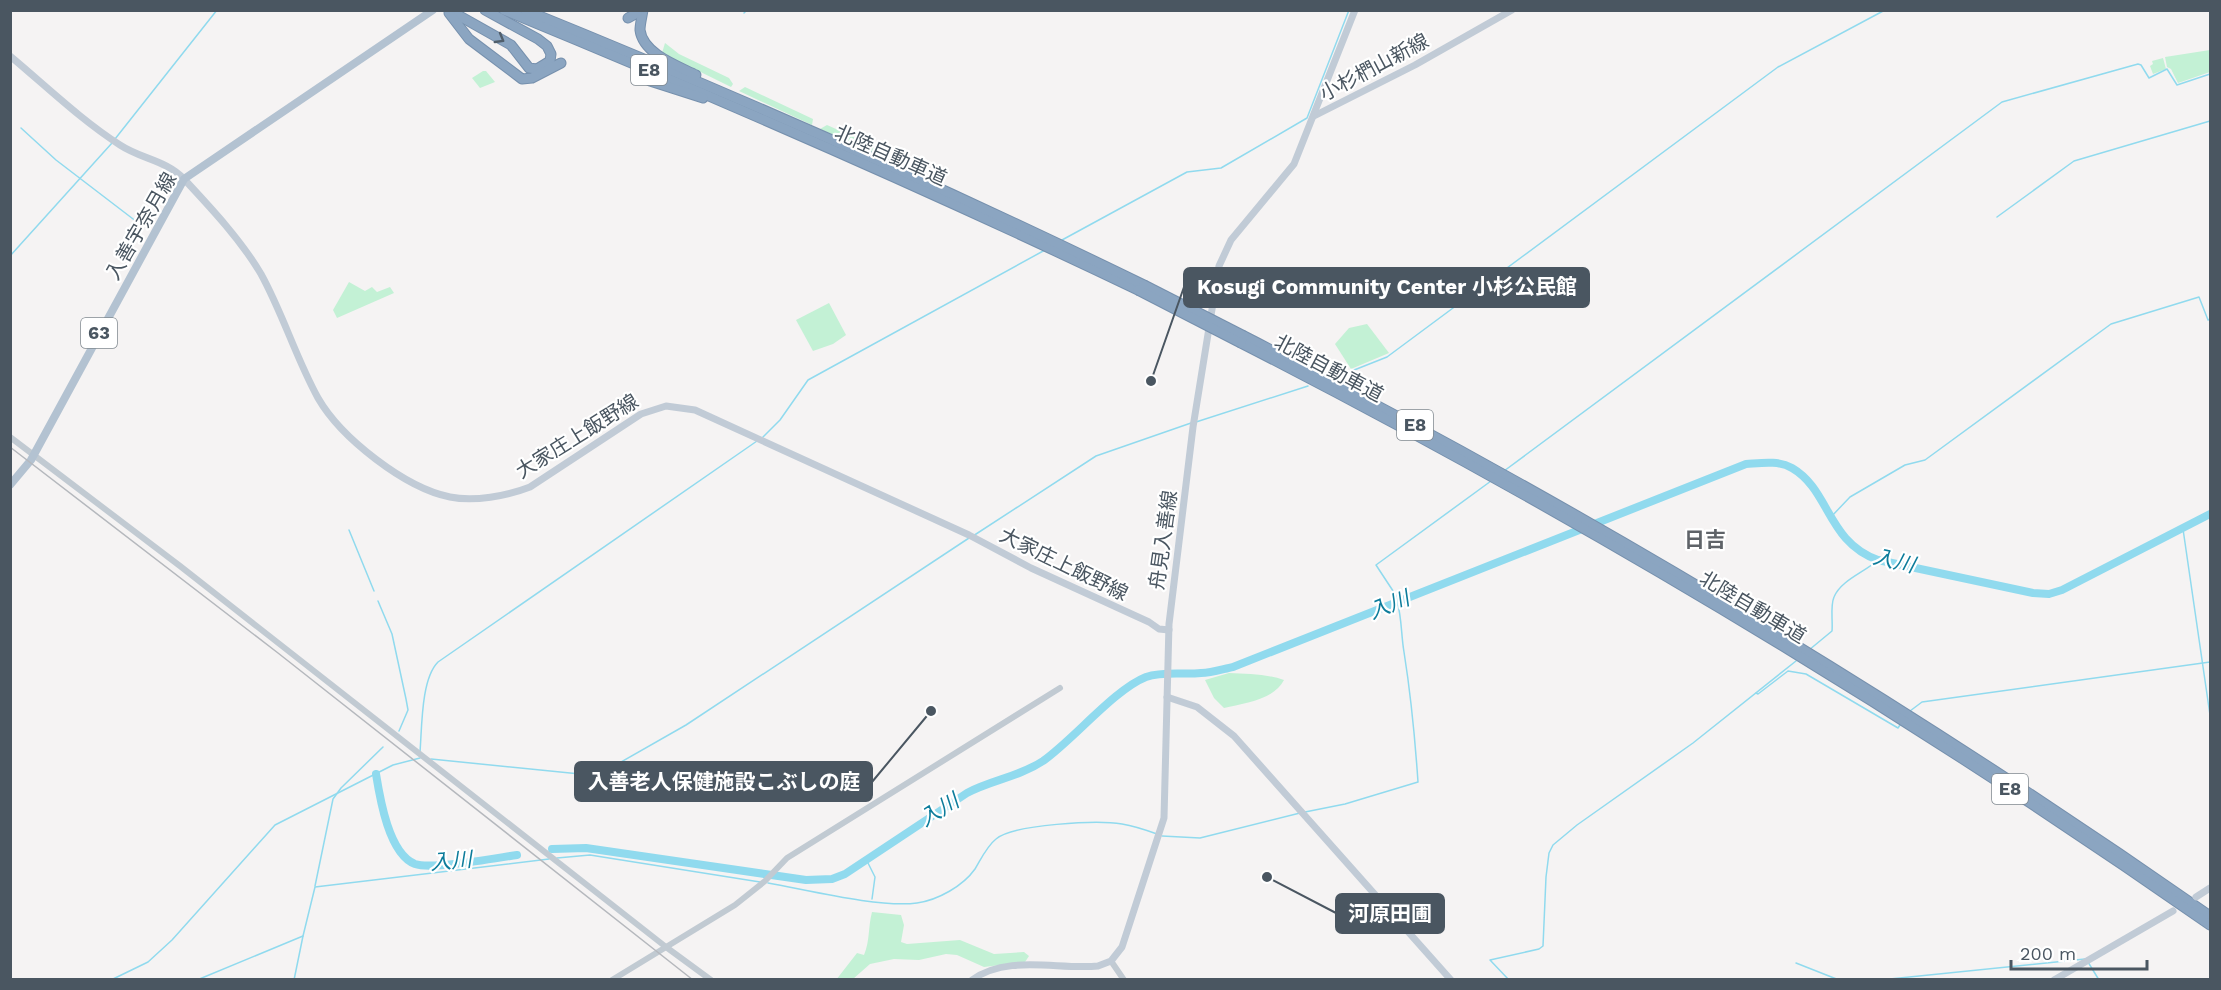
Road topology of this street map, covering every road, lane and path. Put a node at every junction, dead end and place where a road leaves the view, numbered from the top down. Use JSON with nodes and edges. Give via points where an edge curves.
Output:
{"nodes":[{"id":1,"x":433,"y":10,"type":"edge"},
{"id":2,"x":448,"y":10,"type":"edge"},
{"id":3,"x":485,"y":10,"type":"edge"},
{"id":4,"x":504,"y":10,"type":"edge"},
{"id":5,"x":525,"y":10,"type":"edge"},
{"id":6,"x":1355,"y":10,"type":"edge"},
{"id":7,"x":1512,"y":10,"type":"edge"},
{"id":8,"x":636,"y":15,"type":"edge"},
{"id":9,"x":10,"y":56,"type":"edge"},
{"id":10,"x":560,"y":66,"type":"dead end"},
{"id":11,"x":650,"y":81,"type":"dead end"},
{"id":12,"x":1314,"y":116,"type":"junction"},
{"id":13,"x":783,"y":118,"type":"junction"},
{"id":14,"x":793,"y":131,"type":"junction"},
{"id":15,"x":880,"y":165,"type":"junction"},
{"id":16,"x":184,"y":179,"type":"junction"},
{"id":17,"x":10,"y":437,"type":"edge"},
{"id":18,"x":34,"y":454,"type":"junction"},
{"id":19,"x":10,"y":485,"type":"edge"},
{"id":20,"x":1168,"y":630,"type":"junction"},
{"id":21,"x":1808,"y":657,"type":"junction"},
{"id":22,"x":1060,"y":688,"type":"dead end"},
{"id":23,"x":1167,"y":697,"type":"junction"},
{"id":24,"x":2211,"y":888,"type":"edge"},
{"id":25,"x":2196,"y":897,"type":"dead end"},
{"id":26,"x":2173,"y":911,"type":"dead end"},
{"id":27,"x":2211,"y":916,"type":"edge"},
{"id":28,"x":2211,"y":925,"type":"edge"},
{"id":29,"x":666,"y":947,"type":"junction"},
{"id":30,"x":1110,"y":961,"type":"junction"},
{"id":31,"x":1450,"y":979,"type":"edge"},
{"id":32,"x":612,"y":980,"type":"edge"},
{"id":33,"x":711,"y":980,"type":"edge"},
{"id":34,"x":972,"y":980,"type":"edge"},
{"id":35,"x":1124,"y":980,"type":"edge"},
{"id":36,"x":2054,"y":980,"type":"edge"}],
"edges":[{"from":1,"to":16,"type":"main road","name":"入善宇奈月線","number":"63"},
{"from":2,"to":3,"type":"highway","one_way":true,"via":[[511,45],[529,68],[537,69],[550,61],[551,54],[544,44]]},
{"from":2,"to":10,"type":"highway","via":[[469,39],[517,76],[527,79]]},
{"from":4,"to":14,"type":"highway","name":"北陸自動車道","number":"E8"},
{"from":5,"to":13,"type":"highway","name":"北陸自動車道","number":"E8"},
{"from":6,"to":12,"type":"main road","name":"舟見入善線"},
{"from":7,"to":12,"type":"main road","name":"小杉椚山新線"},
{"from":8,"to":13,"type":"highway","via":[[640,31],[654,51]]},
{"from":9,"to":16,"type":"main road","name":"大家庄上飯野線","via":[[117,143],[170,167]]},
{"from":11,"to":14,"type":"highway"},
{"from":12,"to":20,"type":"main road","name":"舟見入善線","via":[[1294,164],[1231,240],[1219,266],[1193,426]]},
{"from":13,"to":15,"type":"highway","name":"北陸自動車道","number":"E8"},
{"from":14,"to":15,"type":"highway","name":"北陸自動車道","number":"E8"},
{"from":15,"to":21,"type":"highway","name":"北陸自動車道","number":"E8","bridge":true,"via":[[1243,339],[1579,520]]},
{"from":16,"to":18,"type":"main road","name":"入善宇奈月線","number":"63"},
{"from":16,"to":20,"type":"main road","name":"大家庄上飯野線","via":[[260,273],[297,356],[332,418],[371,456],[438,494],[459,499],[481,498],[530,488],[635,417],[661,407],[695,410]]},
{"from":17,"to":18,"type":"street"},
{"from":18,"to":19,"type":"main road","name":"入善宇奈月線","number":"63"},
{"from":18,"to":29,"type":"street"},
{"from":20,"to":23,"type":"main road","name":"舟見入善線"},
{"from":21,"to":27,"type":"highway","name":"北陸自動車道","number":"E8","via":[[2020,787]]},
{"from":21,"to":28,"type":"highway","name":"北陸自動車道","number":"E8"},
{"from":22,"to":29,"type":"street","via":[[787,858],[735,905]]},
{"from":23,"to":30,"type":"main road","name":"舟見入善線","via":[[1162,830],[1122,947]]},
{"from":23,"to":31,"type":"main road","via":[[1197,707],[1226,729]]},
{"from":24,"to":25,"type":"main road"},
{"from":26,"to":36,"type":"main road"},
{"from":29,"to":32,"type":"street"},
{"from":29,"to":33,"type":"street"},
{"from":30,"to":34,"type":"main road","via":[[1083,967],[1012,966],[988,970]]},
{"from":30,"to":35,"type":"street"}]}
